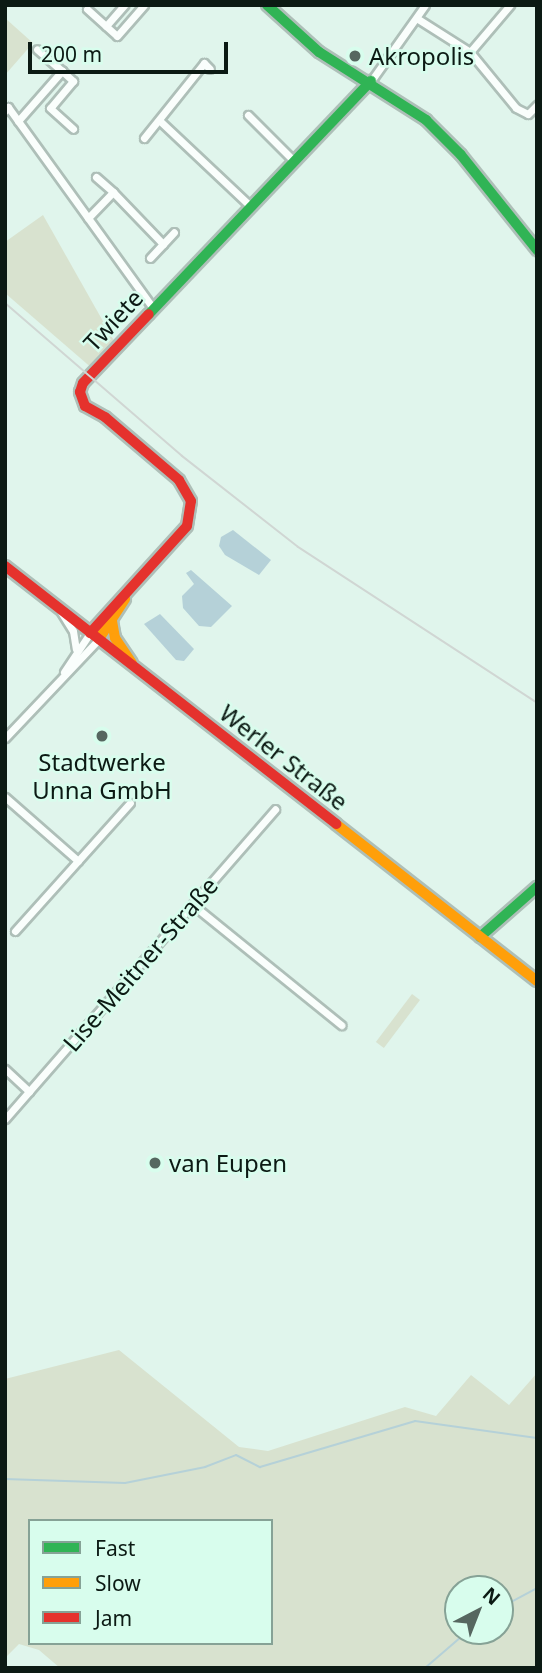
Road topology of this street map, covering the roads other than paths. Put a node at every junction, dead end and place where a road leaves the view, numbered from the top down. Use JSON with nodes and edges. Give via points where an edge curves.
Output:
{"nodes":[{"id":1,"x":124,"y":5,"type":"edge"},
{"id":2,"x":267,"y":5,"type":"edge"},
{"id":3,"x":425,"y":5,"type":"edge"},
{"id":4,"x":510,"y":5,"type":"edge"},
{"id":5,"x":140,"y":7,"type":"edge"},
{"id":6,"x":86,"y":9,"type":"dead end"},
{"id":7,"x":418,"y":19,"type":"junction"},
{"id":8,"x":106,"y":26,"type":"junction"},
{"id":9,"x":37,"y":49,"type":"dead end"},
{"id":10,"x":470,"y":52,"type":"junction"},
{"id":11,"x":205,"y":63,"type":"dead end"},
{"id":12,"x":62,"y":71,"type":"junction"},
{"id":13,"x":371,"y":81,"type":"junction"},
{"id":14,"x":39,"y":98,"type":"junction"},
{"id":15,"x":537,"y":105,"type":"edge"},
{"id":16,"x":50,"y":108,"type":"junction"},
{"id":17,"x":7,"y":109,"type":"edge"},
{"id":18,"x":248,"y":115,"type":"dead end"},
{"id":19,"x":18,"y":121,"type":"junction"},
{"id":20,"x":160,"y":121,"type":"junction"},
{"id":21,"x":74,"y":129,"type":"dead end"},
{"id":22,"x":144,"y":138,"type":"dead end"},
{"id":23,"x":293,"y":160,"type":"junction"},
{"id":24,"x":96,"y":177,"type":"dead end"},
{"id":25,"x":113,"y":192,"type":"junction"},
{"id":26,"x":249,"y":205,"type":"junction"},
{"id":27,"x":88,"y":218,"type":"junction"},
{"id":28,"x":174,"y":232,"type":"dead end"},
{"id":29,"x":163,"y":244,"type":"junction"},
{"id":30,"x":537,"y":250,"type":"edge"},
{"id":31,"x":150,"y":258,"type":"dead end"},
{"id":32,"x":153,"y":308,"type":"junction"},
{"id":33,"x":5,"y":566,"type":"edge"},
{"id":34,"x":128,"y":593,"type":"junction"},
{"id":35,"x":59,"y":609,"type":"junction"},
{"id":36,"x":112,"y":621,"type":"junction"},
{"id":37,"x":94,"y":636,"type":"junction"},
{"id":38,"x":76,"y":649,"type":"junction"},
{"id":39,"x":134,"y":666,"type":"junction"},
{"id":40,"x":62,"y":676,"type":"junction"},
{"id":41,"x":5,"y":738,"type":"edge"},
{"id":42,"x":5,"y":797,"type":"edge"},
{"id":43,"x":130,"y":803,"type":"dead end"},
{"id":44,"x":275,"y":809,"type":"dead end"},
{"id":45,"x":78,"y":861,"type":"junction"},
{"id":46,"x":537,"y":887,"type":"edge"},
{"id":47,"x":192,"y":905,"type":"junction"},
{"id":48,"x":15,"y":931,"type":"dead end"},
{"id":49,"x":480,"y":936,"type":"junction"},
{"id":50,"x":537,"y":981,"type":"edge"},
{"id":51,"x":341,"y":1025,"type":"dead end"},
{"id":52,"x":5,"y":1069,"type":"edge"},
{"id":53,"x":29,"y":1091,"type":"junction"},
{"id":54,"x":5,"y":1119,"type":"edge"}],
"edges":[{"from":1,"to":8,"type":"street"},
{"from":2,"to":13,"type":"street","via":[[314,48]]},
{"from":3,"to":7,"type":"street"},
{"from":4,"to":10,"type":"street"},
{"from":5,"to":8,"type":"street","via":[[117,36]]},
{"from":6,"to":8,"type":"street"},
{"from":7,"to":10,"type":"street"},
{"from":7,"to":13,"type":"street"},
{"from":9,"to":12,"type":"street"},
{"from":10,"to":15,"type":"street","via":[[516,108],[528,114]]},
{"from":11,"to":20,"type":"street"},
{"from":12,"to":14,"type":"street"},
{"from":12,"to":16,"type":"street","via":[[73,81]]},
{"from":13,"to":23,"type":"street","name":"Twiete"},
{"from":13,"to":30,"type":"street","via":[[440,134]]},
{"from":14,"to":16,"type":"street"},
{"from":14,"to":19,"type":"street"},
{"from":16,"to":21,"type":"street"},
{"from":17,"to":19,"type":"street"},
{"from":18,"to":23,"type":"street"},
{"from":19,"to":27,"type":"street"},
{"from":20,"to":22,"type":"street"},
{"from":20,"to":26,"type":"street"},
{"from":23,"to":26,"type":"street","name":"Twiete"},
{"from":24,"to":25,"type":"street"},
{"from":25,"to":27,"type":"street"},
{"from":25,"to":29,"type":"street"},
{"from":26,"to":32,"type":"street","name":"Twiete"},
{"from":27,"to":32,"type":"street"},
{"from":28,"to":29,"type":"street"},
{"from":29,"to":31,"type":"street"},
{"from":32,"to":34,"type":"street","name":"Twiete","via":[[80,392],[85,406],[105,417],[179,480],[191,501],[187,526]]},
{"from":33,"to":35,"type":"street","name":"Werler Straße"},
{"from":34,"to":36,"type":"street","name":"Twiete"},
{"from":34,"to":37,"type":"street","name":"Twiete"},
{"from":35,"to":37,"type":"street","name":"Werler Straße"},
{"from":35,"to":38,"type":"street","via":[[73,631]]},
{"from":36,"to":37,"type":"street","name":"Twiete"},
{"from":36,"to":39,"type":"street","via":[[115,638]]},
{"from":37,"to":38,"type":"street"},
{"from":37,"to":39,"type":"street","name":"Werler Straße"},
{"from":37,"to":40,"type":"street"},
{"from":38,"to":40,"type":"street"},
{"from":39,"to":49,"type":"street","name":"Werler Straße"},
{"from":40,"to":41,"type":"street"},
{"from":42,"to":45,"type":"street"},
{"from":43,"to":45,"type":"street"},
{"from":44,"to":47,"type":"street","name":"Lise-Meitner-Straße"},
{"from":45,"to":48,"type":"street"},
{"from":46,"to":49,"type":"street"},
{"from":47,"to":51,"type":"street"},
{"from":47,"to":53,"type":"street","name":"Lise-Meitner-Straße"},
{"from":49,"to":50,"type":"street","name":"Werler Straße"},
{"from":52,"to":53,"type":"street"},
{"from":53,"to":54,"type":"street","name":"Lise-Meitner-Straße"}]}
